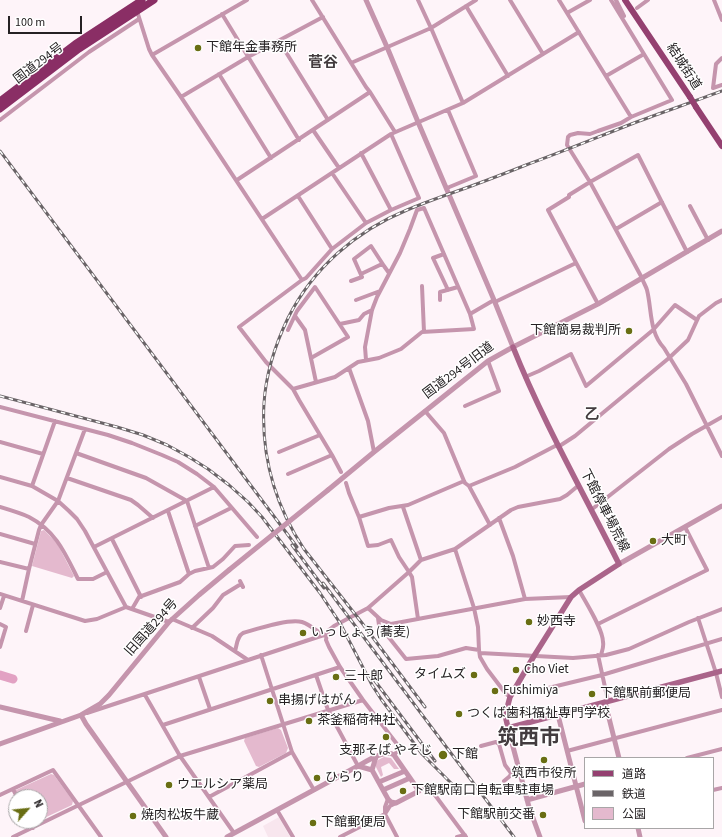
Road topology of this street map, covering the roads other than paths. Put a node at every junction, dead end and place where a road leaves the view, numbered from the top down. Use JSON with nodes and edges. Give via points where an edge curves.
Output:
{"nodes":[{"id":1,"x":154,"y":0,"type":"edge"},
{"id":2,"x":247,"y":0,"type":"edge"},
{"id":3,"x":312,"y":0,"type":"edge"},
{"id":4,"x":366,"y":0,"type":"edge"},
{"id":5,"x":418,"y":0,"type":"edge"},
{"id":6,"x":476,"y":0,"type":"edge"},
{"id":7,"x":510,"y":0,"type":"edge"},
{"id":8,"x":559,"y":0,"type":"edge"},
{"id":9,"x":590,"y":0,"type":"edge"},
{"id":10,"x":610,"y":0,"type":"edge"},
{"id":11,"x":616,"y":0,"type":"edge"},
{"id":12,"x":626,"y":0,"type":"edge"},
{"id":13,"x":648,"y":0,"type":"edge"},
{"id":14,"x":714,"y":0,"type":"edge"},
{"id":15,"x":137,"y":4,"type":"edge"},
{"id":16,"x":466,"y":6,"type":"junction"},
{"id":17,"x":637,"y":8,"type":"dead end"},
{"id":18,"x":567,"y":13,"type":"junction"},
{"id":19,"x":222,"y":14,"type":"junction"},
{"id":20,"x":625,"y":15,"type":"junction"},
{"id":21,"x":323,"y":17,"type":"junction"},
{"id":22,"x":139,"y":19,"type":"junction"},
{"id":23,"x":722,"y":20,"type":"edge"},
{"id":24,"x":431,"y":28,"type":"junction"},
{"id":25,"x":579,"y":32,"type":"junction"},
{"id":26,"x":279,"y":41,"type":"junction"},
{"id":27,"x":388,"y":47,"type":"junction"},
{"id":28,"x":543,"y":54,"type":"junction"},
{"id":29,"x":644,"y":54,"type":"junction"},
{"id":30,"x":152,"y":55,"type":"junction"},
{"id":31,"x":248,"y":57,"type":"junction"},
{"id":32,"x":722,"y":58,"type":"edge"},
{"id":33,"x":351,"y":63,"type":"junction"},
{"id":34,"x":219,"y":74,"type":"junction"},
{"id":35,"x":508,"y":76,"type":"junction"},
{"id":36,"x":606,"y":76,"type":"junction"},
{"id":37,"x":33,"y":79,"type":"junction"},
{"id":38,"x":722,"y":85,"type":"edge"},
{"id":39,"x":370,"y":92,"type":"junction"},
{"id":40,"x":181,"y":97,"type":"junction"},
{"id":41,"x":0,"y":101,"type":"edge"},
{"id":42,"x":463,"y":103,"type":"junction"},
{"id":43,"x":0,"y":109,"type":"edge"},
{"id":44,"x":448,"y":110,"type":"junction"},
{"id":45,"x":631,"y":117,"type":"junction"},
{"id":46,"x":0,"y":120,"type":"edge"},
{"id":47,"x":328,"y":120,"type":"junction"},
{"id":48,"x":418,"y":122,"type":"junction"},
{"id":49,"x":313,"y":130,"type":"junction"},
{"id":50,"x":393,"y":133,"type":"junction"},
{"id":51,"x":299,"y":140,"type":"junction"},
{"id":52,"x":722,"y":146,"type":"edge"},
{"id":53,"x":362,"y":153,"type":"junction"},
{"id":54,"x":271,"y":158,"type":"junction"},
{"id":55,"x":339,"y":168,"type":"junction"},
{"id":56,"x":332,"y":173,"type":"junction"},
{"id":57,"x":237,"y":180,"type":"junction"},
{"id":58,"x":590,"y":182,"type":"junction"},
{"id":59,"x":447,"y":188,"type":"junction"},
{"id":60,"x":298,"y":196,"type":"junction"},
{"id":61,"x":662,"y":202,"type":"junction"},
{"id":62,"x":690,"y":206,"type":"dead end"},
{"id":63,"x":391,"y":210,"type":"junction"},
{"id":64,"x":262,"y":219,"type":"junction"},
{"id":65,"x":366,"y":223,"type":"junction"},
{"id":66,"x":616,"y":229,"type":"junction"},
{"id":67,"x":721,"y":234,"type":"edge"},
{"id":68,"x":708,"y":240,"type":"junction"},
{"id":69,"x":332,"y":249,"type":"junction"},
{"id":70,"x":687,"y":252,"type":"junction"},
{"id":71,"x":444,"y":254,"type":"junction"},
{"id":72,"x":576,"y":262,"type":"junction"},
{"id":73,"x":382,"y":264,"type":"junction"},
{"id":74,"x":389,"y":273,"type":"junction"},
{"id":75,"x":361,"y":274,"type":"junction"},
{"id":76,"x":642,"y":278,"type":"junction"},
{"id":77,"x":302,"y":280,"type":"junction"},
{"id":78,"x":351,"y":282,"type":"dead end"},
{"id":79,"x":422,"y":286,"type":"dead end"},
{"id":80,"x":458,"y":286,"type":"junction"},
{"id":81,"x":448,"y":290,"type":"junction"},
{"id":82,"x":380,"y":291,"type":"junction"},
{"id":83,"x":356,"y":300,"type":"dead end"},
{"id":84,"x":440,"y":300,"type":"dead end"},
{"id":85,"x":722,"y":300,"type":"edge"},
{"id":86,"x":494,"y":301,"type":"junction"},
{"id":87,"x":598,"y":304,"type":"junction"},
{"id":88,"x":372,"y":310,"type":"junction"},
{"id":89,"x":470,"y":314,"type":"junction"},
{"id":90,"x":295,"y":316,"type":"junction"},
{"id":91,"x":697,"y":320,"type":"junction"},
{"id":92,"x":340,"y":324,"type":"junction"},
{"id":93,"x":288,"y":330,"type":"dead end"},
{"id":94,"x":653,"y":330,"type":"junction"},
{"id":95,"x":424,"y":332,"type":"junction"},
{"id":96,"x":512,"y":347,"type":"junction"},
{"id":97,"x":311,"y":358,"type":"junction"},
{"id":98,"x":669,"y":358,"type":"junction"},
{"id":99,"x":366,"y":360,"type":"junction"},
{"id":100,"x":488,"y":361,"type":"junction"},
{"id":101,"x":349,"y":368,"type":"junction"},
{"id":102,"x":525,"y":377,"type":"junction"},
{"id":103,"x":316,"y":382,"type":"junction"},
{"id":104,"x":293,"y":389,"type":"junction"},
{"id":105,"x":465,"y":406,"type":"dead end"},
{"id":106,"x":0,"y":407,"type":"edge"},
{"id":107,"x":425,"y":411,"type":"junction"},
{"id":108,"x":722,"y":417,"type":"edge"},
{"id":109,"x":55,"y":421,"type":"junction"},
{"id":110,"x":707,"y":426,"type":"junction"},
{"id":111,"x":84,"y":429,"type":"junction"},
{"id":112,"x":320,"y":434,"type":"junction"},
{"id":113,"x":0,"y":442,"type":"edge"},
{"id":114,"x":558,"y":446,"type":"junction"},
{"id":115,"x":279,"y":452,"type":"dead end"},
{"id":116,"x":374,"y":452,"type":"junction"},
{"id":117,"x":76,"y":453,"type":"junction"},
{"id":118,"x":43,"y":454,"type":"junction"},
{"id":119,"x":332,"y":455,"type":"junction"},
{"id":120,"x":722,"y":456,"type":"edge"},
{"id":121,"x":341,"y":472,"type":"dead end"},
{"id":122,"x":288,"y":474,"type":"dead end"},
{"id":123,"x":0,"y":477,"type":"edge"},
{"id":124,"x":67,"y":478,"type":"junction"},
{"id":125,"x":464,"y":481,"type":"junction"},
{"id":126,"x":346,"y":483,"type":"dead end"},
{"id":127,"x":578,"y":485,"type":"junction"},
{"id":128,"x":32,"y":486,"type":"junction"},
{"id":129,"x":469,"y":486,"type":"junction"},
{"id":130,"x":214,"y":487,"type":"junction"},
{"id":131,"x":328,"y":490,"type":"joint"},
{"id":132,"x":58,"y":501,"type":"junction"},
{"id":133,"x":187,"y":501,"type":"junction"},
{"id":134,"x":403,"y":506,"type":"junction"},
{"id":135,"x":722,"y":506,"type":"edge"},
{"id":136,"x":0,"y":507,"type":"edge"},
{"id":137,"x":231,"y":508,"type":"junction"},
{"id":138,"x":591,"y":510,"type":"junction"},
{"id":139,"x":168,"y":511,"type":"junction"},
{"id":140,"x":359,"y":517,"type":"junction"},
{"id":141,"x":152,"y":518,"type":"junction"},
{"id":142,"x":499,"y":518,"type":"junction"},
{"id":143,"x":41,"y":525,"type":"junction"},
{"id":144,"x":490,"y":525,"type":"junction"},
{"id":145,"x":195,"y":526,"type":"junction"},
{"id":146,"x":685,"y":527,"type":"junction"},
{"id":147,"x":0,"y":534,"type":"edge"},
{"id":148,"x":258,"y":537,"type":"dead end"},
{"id":149,"x":112,"y":538,"type":"junction"},
{"id":150,"x":36,"y":544,"type":"junction"},
{"id":151,"x":249,"y":545,"type":"dead end"},
{"id":152,"x":94,"y":547,"type":"junction"},
{"id":153,"x":455,"y":549,"type":"junction"},
{"id":154,"x":421,"y":560,"type":"junction"},
{"id":155,"x":0,"y":562,"type":"edge"},
{"id":156,"x":619,"y":564,"type":"junction"},
{"id":157,"x":209,"y":568,"type":"junction"},
{"id":158,"x":29,"y":569,"type":"junction"},
{"id":159,"x":107,"y":572,"type":"junction"},
{"id":160,"x":409,"y":572,"type":"junction"},
{"id":161,"x":189,"y":574,"type":"junction"},
{"id":162,"x":241,"y":584,"type":"dead end"},
{"id":163,"x":578,"y":590,"type":"junction"},
{"id":164,"x":2,"y":595,"type":"edge"},
{"id":165,"x":141,"y":597,"type":"junction"},
{"id":166,"x":571,"y":597,"type":"junction"},
{"id":167,"x":524,"y":599,"type":"junction"},
{"id":168,"x":22,"y":601,"type":"junction"},
{"id":169,"x":33,"y":604,"type":"junction"},
{"id":170,"x":126,"y":607,"type":"junction"},
{"id":171,"x":0,"y":608,"type":"edge"},
{"id":172,"x":368,"y":608,"type":"junction"},
{"id":173,"x":474,"y":608,"type":"junction"},
{"id":174,"x":132,"y":609,"type":"junction"},
{"id":175,"x":722,"y":609,"type":"edge"},
{"id":176,"x":378,"y":618,"type":"junction"},
{"id":177,"x":698,"y":618,"type":"junction"},
{"id":178,"x":418,"y":619,"type":"junction"},
{"id":179,"x":171,"y":620,"type":"junction"},
{"id":180,"x":0,"y":624,"type":"edge"},
{"id":181,"x":598,"y":624,"type":"junction"},
{"id":182,"x":192,"y":628,"type":"junction"},
{"id":183,"x":26,"y":632,"type":"dead end"},
{"id":184,"x":325,"y":635,"type":"junction"},
{"id":185,"x":722,"y":639,"type":"edge"},
{"id":186,"x":706,"y":644,"type":"junction"},
{"id":187,"x":0,"y":647,"type":"edge"},
{"id":188,"x":235,"y":651,"type":"junction"},
{"id":189,"x":479,"y":652,"type":"junction"},
{"id":190,"x":261,"y":655,"type":"junction"},
{"id":191,"x":599,"y":655,"type":"junction"},
{"id":192,"x":534,"y":656,"type":"junction"},
{"id":193,"x":248,"y":660,"type":"junction"},
{"id":194,"x":340,"y":666,"type":"junction"},
{"id":195,"x":722,"y":671,"type":"edge"},
{"id":196,"x":716,"y":673,"type":"junction"},
{"id":197,"x":316,"y":675,"type":"junction"},
{"id":198,"x":602,"y":675,"type":"junction"},
{"id":199,"x":199,"y":677,"type":"junction"},
{"id":200,"x":272,"y":690,"type":"junction"},
{"id":201,"x":513,"y":692,"type":"junction"},
{"id":202,"x":145,"y":695,"type":"junction"},
{"id":203,"x":510,"y":697,"type":"junction"},
{"id":204,"x":722,"y":697,"type":"edge"},
{"id":205,"x":363,"y":700,"type":"junction"},
{"id":206,"x":606,"y":702,"type":"junction"},
{"id":207,"x":0,"y":707,"type":"edge"},
{"id":208,"x":210,"y":710,"type":"junction"},
{"id":209,"x":328,"y":710,"type":"junction"},
{"id":210,"x":722,"y":710,"type":"edge"},
{"id":211,"x":81,"y":715,"type":"junction"},
{"id":212,"x":558,"y":715,"type":"junction"},
{"id":213,"x":61,"y":722,"type":"junction"},
{"id":214,"x":283,"y":724,"type":"junction"},
{"id":215,"x":163,"y":725,"type":"junction"},
{"id":216,"x":508,"y":728,"type":"junction"},
{"id":217,"x":614,"y":739,"type":"junction"},
{"id":218,"x":0,"y":744,"type":"edge"},
{"id":219,"x":481,"y":746,"type":"dead end"},
{"id":220,"x":722,"y":749,"type":"edge"},
{"id":221,"x":567,"y":751,"type":"junction"},
{"id":222,"x":292,"y":752,"type":"junction"},
{"id":223,"x":394,"y":755,"type":"junction"},
{"id":224,"x":180,"y":756,"type":"junction"},
{"id":225,"x":376,"y":757,"type":"junction"},
{"id":226,"x":619,"y":757,"type":"edge"},
{"id":227,"x":691,"y":757,"type":"edge"},
{"id":228,"x":358,"y":766,"type":"junction"},
{"id":229,"x":372,"y":770,"type":"junction"},
{"id":230,"x":405,"y":771,"type":"junction"},
{"id":231,"x":410,"y":778,"type":"junction"},
{"id":232,"x":126,"y":781,"type":"junction"},
{"id":233,"x":504,"y":781,"type":"dead end"},
{"id":234,"x":379,"y":782,"type":"junction"},
{"id":235,"x":584,"y":784,"type":"edge"},
{"id":236,"x":576,"y":786,"type":"junction"},
{"id":237,"x":13,"y":789,"type":"edge"},
{"id":238,"x":314,"y":790,"type":"junction"},
{"id":239,"x":383,"y":790,"type":"junction"},
{"id":240,"x":419,"y":791,"type":"junction"},
{"id":241,"x":209,"y":797,"type":"junction"},
{"id":242,"x":388,"y":799,"type":"junction"},
{"id":243,"x":527,"y":800,"type":"junction"},
{"id":244,"x":396,"y":803,"type":"junction"},
{"id":245,"x":78,"y":805,"type":"junction"},
{"id":246,"x":277,"y":810,"type":"junction"},
{"id":247,"x":385,"y":814,"type":"junction"},
{"id":248,"x":584,"y":817,"type":"edge"},
{"id":249,"x":48,"y":820,"type":"edge"},
{"id":250,"x":31,"y":829,"type":"edge"},
{"id":251,"x":234,"y":833,"type":"junction"},
{"id":252,"x":465,"y":836,"type":"edge"},
{"id":253,"x":13,"y":837,"type":"edge"},
{"id":254,"x":101,"y":837,"type":"edge"},
{"id":255,"x":166,"y":837,"type":"edge"},
{"id":256,"x":227,"y":837,"type":"edge"},
{"id":257,"x":292,"y":837,"type":"edge"},
{"id":258,"x":340,"y":837,"type":"edge"},
{"id":259,"x":397,"y":837,"type":"edge"},
{"id":260,"x":457,"y":837,"type":"edge"},
{"id":261,"x":540,"y":837,"type":"edge"}],
"edges":[{"from":1,"to":15,"type":"highway","name":"国道294号"},
{"from":2,"to":19,"type":"street"},
{"from":3,"to":21,"type":"street"},
{"from":4,"to":27,"type":"street"},
{"from":5,"to":24,"type":"street"},
{"from":6,"to":16,"type":"street"},
{"from":7,"to":28,"type":"street"},
{"from":8,"to":18,"type":"street"},
{"from":9,"to":18,"type":"street"},
{"from":10,"to":20,"type":"street"},
{"from":11,"to":20,"type":"street"},
{"from":12,"to":52,"type":"main road","name":"結城街道","bridge":true},
{"from":13,"to":17,"type":"street"},
{"from":14,"to":23,"type":"street"},
{"from":15,"to":22,"type":"street"},
{"from":15,"to":37,"type":"highway","name":"国道294号","via":[[75,44]]},
{"from":16,"to":24,"type":"street"},
{"from":16,"to":35,"type":"street"},
{"from":18,"to":25,"type":"street"},
{"from":19,"to":30,"type":"street"},
{"from":19,"to":31,"type":"street"},
{"from":20,"to":29,"type":"street"},
{"from":21,"to":26,"type":"street"},
{"from":21,"to":33,"type":"street"},
{"from":22,"to":30,"type":"street"},
{"from":22,"to":46,"type":"street","via":[[89,52]]},
{"from":24,"to":27,"type":"street"},
{"from":24,"to":42,"type":"street"},
{"from":25,"to":28,"type":"street"},
{"from":25,"to":36,"type":"street"},
{"from":26,"to":31,"type":"street"},
{"from":26,"to":47,"type":"street"},
{"from":27,"to":33,"type":"street"},
{"from":27,"to":48,"type":"street"},
{"from":28,"to":35,"type":"street"},
{"from":29,"to":36,"type":"street"},
{"from":29,"to":45,"type":"street","via":[[672,100]]},
{"from":30,"to":40,"type":"street"},
{"from":31,"to":34,"type":"street"},
{"from":31,"to":51,"type":"street"},
{"from":32,"to":38,"type":"street","via":[[716,64],[713,88]]},
{"from":33,"to":39,"type":"street"},
{"from":34,"to":40,"type":"street"},
{"from":34,"to":54,"type":"street"},
{"from":35,"to":42,"type":"street"},
{"from":36,"to":45,"type":"street"},
{"from":37,"to":41,"type":"highway","name":"国道294号"},
{"from":37,"to":43,"type":"highway","name":"国道294号"},
{"from":39,"to":47,"type":"street"},
{"from":39,"to":50,"type":"street"},
{"from":40,"to":57,"type":"street"},
{"from":42,"to":44,"type":"street"},
{"from":44,"to":48,"type":"street"},
{"from":44,"to":59,"type":"street","via":[[476,176]]},
{"from":45,"to":58,"type":"street","via":[[622,123],[590,134],[573,134],[568,137],[567,145]]},
{"from":47,"to":49,"type":"street"},
{"from":48,"to":50,"type":"street"},
{"from":48,"to":59,"type":"street"},
{"from":49,"to":51,"type":"street"},
{"from":49,"to":55,"type":"street"},
{"from":50,"to":53,"type":"street"},
{"from":50,"to":63,"type":"street","via":[[419,198]]},
{"from":51,"to":54,"type":"street"},
{"from":53,"to":55,"type":"street"},
{"from":53,"to":63,"type":"street"},
{"from":54,"to":57,"type":"street"},
{"from":55,"to":56,"type":"street"},
{"from":56,"to":60,"type":"street"},
{"from":56,"to":65,"type":"street"},
{"from":57,"to":64,"type":"street"},
{"from":58,"to":61,"type":"street","via":[[638,155]]},
{"from":58,"to":66,"type":"street"},
{"from":58,"to":72,"type":"street","via":[[548,210]]},
{"from":59,"to":86,"type":"street"},
{"from":60,"to":64,"type":"street"},
{"from":60,"to":69,"type":"street"},
{"from":61,"to":66,"type":"street"},
{"from":61,"to":70,"type":"street"},
{"from":62,"to":68,"type":"street"},
{"from":63,"to":65,"type":"street"},
{"from":64,"to":77,"type":"street"},
{"from":65,"to":69,"type":"street"},
{"from":66,"to":76,"type":"street"},
{"from":67,"to":68,"type":"street","name":"国道294号旧道"},
{"from":68,"to":70,"type":"street","name":"国道294号旧道"},
{"from":69,"to":77,"type":"street"},
{"from":70,"to":76,"type":"street","name":"国道294号旧道"},
{"from":71,"to":74,"type":"street","via":[[424,208],[417,210]]},
{"from":71,"to":80,"type":"street"},
{"from":71,"to":81,"type":"street","via":[[433,258]]},
{"from":72,"to":86,"type":"street"},
{"from":72,"to":87,"type":"street"},
{"from":73,"to":74,"type":"street"},
{"from":73,"to":75,"type":"street"},
{"from":73,"to":75,"type":"street","via":[[371,246],[354,259]]},
{"from":74,"to":82,"type":"street"},
{"from":75,"to":78,"type":"street","via":[[362,277]]},
{"from":76,"to":87,"type":"street","name":"国道294号旧道"},
{"from":76,"to":94,"type":"street"},
{"from":77,"to":104,"type":"street","via":[[239,327],[266,362]]},
{"from":79,"to":95,"type":"street"},
{"from":80,"to":81,"type":"street"},
{"from":80,"to":89,"type":"street"},
{"from":81,"to":84,"type":"street","via":[[440,292]]},
{"from":82,"to":83,"type":"street"},
{"from":82,"to":88,"type":"street"},
{"from":85,"to":91,"type":"street"},
{"from":86,"to":89,"type":"street"},
{"from":86,"to":96,"type":"street"},
{"from":87,"to":96,"type":"street","name":"国道294号旧道"},
{"from":88,"to":92,"type":"street","via":[[359,320]]},
{"from":88,"to":99,"type":"street","via":[[365,347]]},
{"from":89,"to":95,"type":"street","via":[[474,329]]},
{"from":90,"to":92,"type":"street","via":[[315,286]]},
{"from":90,"to":93,"type":"street"},
{"from":90,"to":97,"type":"street","via":[[305,330]]},
{"from":91,"to":94,"type":"street","via":[[674,305]]},
{"from":91,"to":98,"type":"street","via":[[688,340]]},
{"from":92,"to":97,"type":"street","via":[[348,337]]},
{"from":94,"to":98,"type":"street"},
{"from":94,"to":102,"type":"street","via":[[586,386],[571,354]]},
{"from":95,"to":99,"type":"street","via":[[401,348],[379,358]]},
{"from":96,"to":100,"type":"street","name":"国道294号旧道"},
{"from":96,"to":102,"type":"main road","name":"下館停車場荒線"},
{"from":97,"to":103,"type":"street"},
{"from":98,"to":110,"type":"street","via":[[686,384]]},
{"from":98,"to":114,"type":"street","via":[[575,436]]},
{"from":99,"to":101,"type":"street"},
{"from":100,"to":105,"type":"street","via":[[499,391]]},
{"from":100,"to":107,"type":"street","name":"国道294号旧道"},
{"from":101,"to":103,"type":"street","via":[[335,377]]},
{"from":101,"to":116,"type":"street","via":[[368,422]]},
{"from":102,"to":114,"type":"main road","name":"下館停車場荒線"},
{"from":103,"to":104,"type":"street"},
{"from":104,"to":112,"type":"street"},
{"from":106,"to":109,"type":"street"},
{"from":107,"to":116,"type":"street","name":"国道294号旧道"},
{"from":107,"to":125,"type":"street","via":[[444,433]]},
{"from":108,"to":110,"type":"street"},
{"from":109,"to":111,"type":"street"},
{"from":109,"to":118,"type":"street"},
{"from":110,"to":120,"type":"street"},
{"from":110,"to":138,"type":"street","via":[[669,449]]},
{"from":111,"to":117,"type":"street"},
{"from":111,"to":130,"type":"street","via":[[162,455]]},
{"from":112,"to":115,"type":"street"},
{"from":112,"to":119,"type":"street"},
{"from":113,"to":118,"type":"street"},
{"from":114,"to":127,"type":"main road","name":"下館停車場荒線"},
{"from":114,"to":129,"type":"street"},
{"from":116,"to":131,"type":"street","name":"国道294号旧道"},
{"from":117,"to":124,"type":"street"},
{"from":117,"to":133,"type":"street","via":[[146,478]]},
{"from":118,"to":128,"type":"street"},
{"from":119,"to":121,"type":"street"},
{"from":119,"to":122,"type":"street"},
{"from":123,"to":128,"type":"street"},
{"from":124,"to":132,"type":"street"},
{"from":124,"to":141,"type":"street","via":[[131,500]]},
{"from":125,"to":129,"type":"street"},
{"from":125,"to":134,"type":"street"},
{"from":126,"to":140,"type":"street"},
{"from":127,"to":138,"type":"main road","name":"下館停車場荒線"},
{"from":127,"to":142,"type":"street","via":[[560,499],[518,507]]},
{"from":128,"to":132,"type":"street"},
{"from":129,"to":144,"type":"street"},
{"from":130,"to":133,"type":"street"},
{"from":130,"to":137,"type":"street"},
{"from":131,"to":179,"type":"street","name":"旧国道294号","bridge":true},
{"from":132,"to":143,"type":"street"},
{"from":132,"to":152,"type":"street","via":[[86,531]]},
{"from":133,"to":139,"type":"street"},
{"from":133,"to":145,"type":"street"},
{"from":134,"to":140,"type":"street"},
{"from":134,"to":154,"type":"street"},
{"from":135,"to":146,"type":"street"},
{"from":136,"to":143,"type":"street","via":[[29,517]]},
{"from":137,"to":145,"type":"street"},
{"from":137,"to":148,"type":"street"},
{"from":138,"to":156,"type":"main road","name":"下館停車場荒線"},
{"from":139,"to":141,"type":"street"},
{"from":139,"to":161,"type":"street"},
{"from":140,"to":160,"type":"street","via":[[368,546],[391,540],[398,557]]},
{"from":141,"to":149,"type":"street"},
{"from":142,"to":144,"type":"street"},
{"from":142,"to":167,"type":"street","via":[[513,556]]},
{"from":143,"to":150,"type":"street"},
{"from":143,"to":159,"type":"street","via":[[61,546],[78,579],[93,579]]},
{"from":144,"to":153,"type":"street"},
{"from":145,"to":157,"type":"street"},
{"from":146,"to":156,"type":"street"},
{"from":146,"to":181,"type":"street","via":[[707,570]]},
{"from":147,"to":150,"type":"street"},
{"from":149,"to":152,"type":"street"},
{"from":149,"to":165,"type":"street"},
{"from":150,"to":158,"type":"street"},
{"from":151,"to":157,"type":"street","via":[[235,546],[223,559]]},
{"from":152,"to":159,"type":"street"},
{"from":153,"to":154,"type":"street"},
{"from":153,"to":173,"type":"street"},
{"from":154,"to":160,"type":"street"},
{"from":155,"to":158,"type":"street"},
{"from":156,"to":163,"type":"main road","name":"下館停車場荒線"},
{"from":157,"to":161,"type":"street"},
{"from":158,"to":168,"type":"street"},
{"from":159,"to":170,"type":"street"},
{"from":160,"to":172,"type":"street"},
{"from":160,"to":178,"type":"street","via":[[412,577]]},
{"from":161,"to":165,"type":"street","via":[[180,582]]},
{"from":162,"to":182,"type":"street","via":[[223,595]]},
{"from":163,"to":166,"type":"main road","name":"下館停車場荒線"},
{"from":163,"to":181,"type":"street"},
{"from":164,"to":168,"type":"street"},
{"from":164,"to":171,"type":"street"},
{"from":165,"to":174,"type":"street"},
{"from":166,"to":167,"type":"street"},
{"from":166,"to":192,"type":"main road","name":"下館停車場荒線"},
{"from":167,"to":173,"type":"street"},
{"from":168,"to":169,"type":"street"},
{"from":169,"to":170,"type":"street","via":[[85,621]]},
{"from":169,"to":183,"type":"street"},
{"from":170,"to":174,"type":"street"},
{"from":172,"to":176,"type":"street"},
{"from":172,"to":184,"type":"street","via":[[334,626]]},
{"from":173,"to":178,"type":"street"},
{"from":173,"to":189,"type":"street"},
{"from":174,"to":179,"type":"street"},
{"from":175,"to":177,"type":"street"},
{"from":176,"to":178,"type":"street","via":[[391,624]]},
{"from":176,"to":189,"type":"street","via":[[379,625],[406,659],[438,656],[466,648]]},
{"from":177,"to":186,"type":"street"},
{"from":177,"to":191,"type":"street","via":[[629,649]]},
{"from":179,"to":182,"type":"street"},
{"from":179,"to":211,"type":"street","name":"旧国道294号","via":[[109,695],[100,704]]},
{"from":180,"to":187,"type":"street","via":[[6,627]]},
{"from":181,"to":191,"type":"street","via":[[604,645]]},
{"from":182,"to":188,"type":"street","via":[[212,636]]},
{"from":184,"to":188,"type":"street","via":[[300,621],[286,622],[240,634]]},
{"from":184,"to":190,"type":"street"},
{"from":184,"to":194,"type":"street","via":[[328,648]]},
{"from":185,"to":186,"type":"street"},
{"from":186,"to":196,"type":"street"},
{"from":186,"to":198,"type":"street"},
{"from":188,"to":193,"type":"street"},
{"from":189,"to":192,"type":"street"},
{"from":189,"to":203,"type":"street","via":[[487,669]]},
{"from":190,"to":193,"type":"street"},
{"from":190,"to":200,"type":"street"},
{"from":191,"to":192,"type":"street","via":[[573,658]]},
{"from":191,"to":198,"type":"street"},
{"from":192,"to":201,"type":"main road","name":"下館停車場荒線"},
{"from":193,"to":199,"type":"street"},
{"from":194,"to":197,"type":"street"},
{"from":194,"to":205,"type":"street"},
{"from":195,"to":196,"type":"main road"},
{"from":196,"to":204,"type":"street"},
{"from":196,"to":206,"type":"main road"},
{"from":197,"to":200,"type":"street"},
{"from":197,"to":209,"type":"street"},
{"from":198,"to":201,"type":"street","via":[[536,691]]},
{"from":198,"to":206,"type":"street"},
{"from":199,"to":202,"type":"street"},
{"from":199,"to":208,"type":"street"},
{"from":200,"to":208,"type":"street"},
{"from":200,"to":214,"type":"street"},
{"from":201,"to":203,"type":"main road","name":"下館停車場荒線"},
{"from":202,"to":211,"type":"street"},
{"from":202,"to":215,"type":"street"},
{"from":203,"to":216,"type":"main road","name":"下館停車場荒線","via":[[506,712]]},
{"from":205,"to":209,"type":"street"},
{"from":205,"to":223,"type":"street","via":[[400,748]]},
{"from":206,"to":212,"type":"main road"},
{"from":206,"to":217,"type":"street"},
{"from":207,"to":213,"type":"street"},
{"from":208,"to":215,"type":"street"},
{"from":209,"to":214,"type":"street"},
{"from":209,"to":228,"type":"street"},
{"from":210,"to":217,"type":"street"},
{"from":211,"to":213,"type":"street","name":"旧国道294号"},
{"from":211,"to":232,"type":"street"},
{"from":212,"to":216,"type":"main road"},
{"from":212,"to":221,"type":"street"},
{"from":213,"to":218,"type":"street","name":"旧国道294号"},
{"from":214,"to":222,"type":"street"},
{"from":214,"to":224,"type":"street"},
{"from":215,"to":224,"type":"street"},
{"from":216,"to":243,"type":"street"},
{"from":217,"to":221,"type":"street"},
{"from":217,"to":226,"type":"street"},
{"from":219,"to":233,"type":"street","via":[[496,742],[499,744],[505,765],[511,773]]},
{"from":220,"to":227,"type":"street"},
{"from":221,"to":236,"type":"street"},
{"from":222,"to":238,"type":"street"},
{"from":222,"to":241,"type":"street"},
{"from":223,"to":225,"type":"street","via":[[388,753]]},
{"from":223,"to":230,"type":"street"},
{"from":224,"to":232,"type":"street"},
{"from":224,"to":241,"type":"street"},
{"from":225,"to":228,"type":"street"},
{"from":225,"to":229,"type":"street"},
{"from":228,"to":229,"type":"street"},
{"from":228,"to":238,"type":"street"},
{"from":229,"to":234,"type":"street"},
{"from":230,"to":231,"type":"street"},
{"from":230,"to":234,"type":"street"},
{"from":231,"to":239,"type":"street"},
{"from":231,"to":240,"type":"street"},
{"from":232,"to":245,"type":"street"},
{"from":232,"to":255,"type":"street"},
{"from":234,"to":239,"type":"street"},
{"from":235,"to":236,"type":"street"},
{"from":236,"to":243,"type":"street"},
{"from":236,"to":248,"type":"street"},
{"from":237,"to":245,"type":"street","via":[[54,770]]},
{"from":238,"to":246,"type":"street"},
{"from":239,"to":242,"type":"street"},
{"from":240,"to":244,"type":"street"},
{"from":240,"to":252,"type":"street","via":[[429,787]]},
{"from":241,"to":251,"type":"street"},
{"from":242,"to":244,"type":"street"},
{"from":242,"to":247,"type":"street"},
{"from":243,"to":261,"type":"street"},
{"from":244,"to":247,"type":"street","via":[[390,806]]},
{"from":245,"to":249,"type":"street"},
{"from":245,"to":254,"type":"street"},
{"from":246,"to":251,"type":"street"},
{"from":246,"to":257,"type":"street"},
{"from":247,"to":258,"type":"street"},
{"from":247,"to":259,"type":"street"},
{"from":250,"to":253,"type":"street"},
{"from":251,"to":256,"type":"street"},
{"from":252,"to":260,"type":"street"}]}
